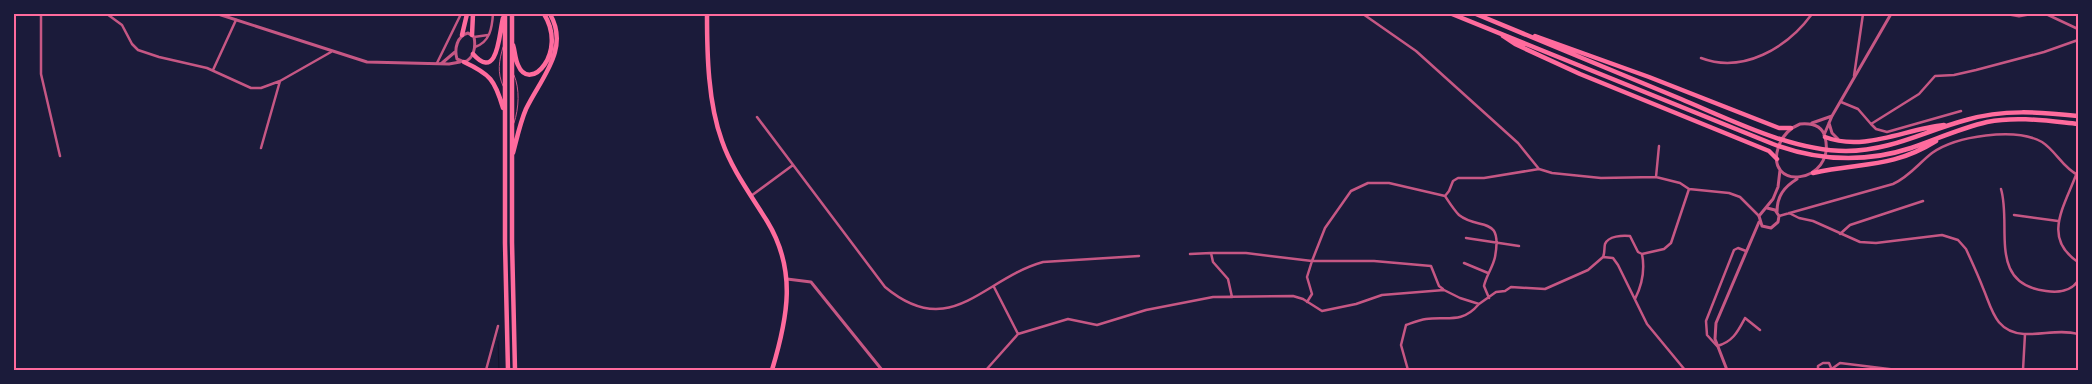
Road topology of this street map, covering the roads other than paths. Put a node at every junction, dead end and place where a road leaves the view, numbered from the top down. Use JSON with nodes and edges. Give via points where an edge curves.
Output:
{"nodes":[{"id":1,"x":41,"y":14,"type":"edge"},
{"id":2,"x":107,"y":14,"type":"edge"},
{"id":3,"x":218,"y":14,"type":"edge"},
{"id":4,"x":461,"y":14,"type":"edge"},
{"id":5,"x":467,"y":14,"type":"edge"},
{"id":6,"x":473,"y":14,"type":"edge"},
{"id":7,"x":493,"y":14,"type":"edge"},
{"id":8,"x":504,"y":14,"type":"edge"},
{"id":9,"x":512,"y":14,"type":"edge"},
{"id":10,"x":544,"y":14,"type":"edge"},
{"id":11,"x":550,"y":14,"type":"edge"},
{"id":12,"x":707,"y":14,"type":"edge"},
{"id":13,"x":1363,"y":14,"type":"edge"},
{"id":14,"x":1452,"y":14,"type":"edge"},
{"id":15,"x":1476,"y":14,"type":"edge"},
{"id":16,"x":1812,"y":14,"type":"edge"},
{"id":17,"x":1863,"y":14,"type":"edge"},
{"id":18,"x":1885,"y":14,"type":"edge"},
{"id":19,"x":2008,"y":14,"type":"edge"},
{"id":20,"x":2030,"y":14,"type":"edge"},
{"id":21,"x":2046,"y":14,"type":"edge"},
{"id":22,"x":1890,"y":15,"type":"edge"},
{"id":23,"x":236,"y":20,"type":"junction"},
{"id":24,"x":1513,"y":29,"type":"junction"},
{"id":25,"x":2078,"y":29,"type":"edge"},
{"id":26,"x":1496,"y":31,"type":"junction"},
{"id":27,"x":462,"y":35,"type":"junction"},
{"id":28,"x":489,"y":35,"type":"junction"},
{"id":29,"x":473,"y":36,"type":"junction"},
{"id":30,"x":512,"y":40,"type":"junction"},
{"id":31,"x":2078,"y":40,"type":"edge"},
{"id":32,"x":474,"y":47,"type":"junction"},
{"id":33,"x":331,"y":52,"type":"junction"},
{"id":34,"x":455,"y":52,"type":"junction"},
{"id":35,"x":473,"y":54,"type":"junction"},
{"id":36,"x":1700,"y":58,"type":"dead end"},
{"id":37,"x":462,"y":62,"type":"junction"},
{"id":38,"x":439,"y":63,"type":"junction"},
{"id":39,"x":213,"y":70,"type":"junction"},
{"id":40,"x":1854,"y":79,"type":"junction"},
{"id":41,"x":280,"y":81,"type":"junction"},
{"id":42,"x":1841,"y":102,"type":"junction"},
{"id":43,"x":1961,"y":110,"type":"dead end"},
{"id":44,"x":504,"y":114,"type":"junction"},
{"id":45,"x":1832,"y":116,"type":"junction"},
{"id":46,"x":2078,"y":116,"type":"edge"},
{"id":47,"x":757,"y":117,"type":"dead end"},
{"id":48,"x":1829,"y":123,"type":"junction"},
{"id":49,"x":1811,"y":124,"type":"junction"},
{"id":50,"x":1871,"y":124,"type":"junction"},
{"id":51,"x":1953,"y":124,"type":"junction"},
{"id":52,"x":2078,"y":124,"type":"edge"},
{"id":53,"x":1791,"y":128,"type":"junction"},
{"id":54,"x":1824,"y":136,"type":"junction"},
{"id":55,"x":1943,"y":136,"type":"junction"},
{"id":56,"x":1841,"y":141,"type":"junction"},
{"id":57,"x":1659,"y":146,"type":"dead end"},
{"id":58,"x":261,"y":148,"type":"dead end"},
{"id":59,"x":60,"y":156,"type":"dead end"},
{"id":60,"x":1776,"y":159,"type":"junction"},
{"id":61,"x":512,"y":160,"type":"junction"},
{"id":62,"x":793,"y":164,"type":"junction"},
{"id":63,"x":1539,"y":169,"type":"junction"},
{"id":64,"x":1780,"y":169,"type":"junction"},
{"id":65,"x":1813,"y":173,"type":"junction"},
{"id":66,"x":2077,"y":175,"type":"edge"},
{"id":67,"x":1656,"y":178,"type":"junction"},
{"id":68,"x":1798,"y":178,"type":"junction"},
{"id":69,"x":1689,"y":189,"type":"junction"},
{"id":70,"x":2001,"y":189,"type":"dead end"},
{"id":71,"x":751,"y":196,"type":"junction"},
{"id":72,"x":1445,"y":196,"type":"junction"},
{"id":73,"x":1923,"y":201,"type":"dead end"},
{"id":74,"x":1751,"y":207,"type":"junction"},
{"id":75,"x":1766,"y":208,"type":"junction"},
{"id":76,"x":1762,"y":211,"type":"junction"},
{"id":77,"x":1789,"y":213,"type":"junction"},
{"id":78,"x":1778,"y":214,"type":"junction"},
{"id":79,"x":2014,"y":215,"type":"dead end"},
{"id":80,"x":1758,"y":216,"type":"junction"},
{"id":81,"x":2058,"y":221,"type":"junction"},
{"id":82,"x":1759,"y":222,"type":"junction"},
{"id":83,"x":1762,"y":226,"type":"junction"},
{"id":84,"x":1755,"y":231,"type":"junction"},
{"id":85,"x":1840,"y":234,"type":"junction"},
{"id":86,"x":1466,"y":238,"type":"dead end"},
{"id":87,"x":1496,"y":243,"type":"junction"},
{"id":88,"x":1519,"y":246,"type":"dead end"},
{"id":89,"x":1746,"y":251,"type":"junction"},
{"id":90,"x":1211,"y":253,"type":"junction"},
{"id":91,"x":1190,"y":254,"type":"dead end"},
{"id":92,"x":1642,"y":254,"type":"junction"},
{"id":93,"x":1139,"y":256,"type":"dead end"},
{"id":94,"x":1605,"y":257,"type":"junction"},
{"id":95,"x":1312,"y":261,"type":"junction"},
{"id":96,"x":2078,"y":262,"type":"edge"},
{"id":97,"x":1464,"y":263,"type":"dead end"},
{"id":98,"x":1488,"y":273,"type":"junction"},
{"id":99,"x":787,"y":279,"type":"junction"},
{"id":100,"x":2078,"y":281,"type":"edge"},
{"id":101,"x":994,"y":286,"type":"junction"},
{"id":102,"x":1444,"y":290,"type":"junction"},
{"id":103,"x":1232,"y":297,"type":"junction"},
{"id":104,"x":1489,"y":298,"type":"junction"},
{"id":105,"x":1635,"y":298,"type":"junction"},
{"id":106,"x":1307,"y":302,"type":"junction"},
{"id":107,"x":1479,"y":304,"type":"junction"},
{"id":108,"x":498,"y":326,"type":"dead end"},
{"id":109,"x":1760,"y":330,"type":"dead end"},
{"id":110,"x":1018,"y":334,"type":"junction"},
{"id":111,"x":2025,"y":334,"type":"junction"},
{"id":112,"x":2078,"y":334,"type":"edge"},
{"id":113,"x":1717,"y":346,"type":"junction"},
{"id":114,"x":1832,"y":369,"type":"edge"},
{"id":115,"x":1877,"y":369,"type":"edge"},
{"id":116,"x":486,"y":370,"type":"edge"},
{"id":117,"x":508,"y":370,"type":"edge"},
{"id":118,"x":515,"y":370,"type":"edge"},
{"id":119,"x":772,"y":370,"type":"edge"},
{"id":120,"x":882,"y":370,"type":"edge"},
{"id":121,"x":986,"y":370,"type":"edge"},
{"id":122,"x":1408,"y":370,"type":"edge"},
{"id":123,"x":1685,"y":370,"type":"edge"},
{"id":124,"x":1727,"y":370,"type":"edge"},
{"id":125,"x":1818,"y":370,"type":"edge"},
{"id":126,"x":1897,"y":370,"type":"edge"},
{"id":127,"x":2023,"y":370,"type":"edge"}],
"edges":[{"from":1,"to":59,"type":"street","via":[[41,74]]},
{"from":2,"to":39,"type":"street","via":[[122,25],[138,50]]},
{"from":3,"to":23,"type":"street"},
{"from":4,"to":38,"type":"street"},
{"from":5,"to":27,"type":"main road"},
{"from":6,"to":29,"type":"main road"},
{"from":7,"to":28,"type":"street"},
{"from":8,"to":35,"type":"main road","via":[[493,60],[484,63]]},
{"from":8,"to":44,"type":"main road"},
{"from":9,"to":30,"type":"main road"},
{"from":10,"to":30,"type":"main road","via":[[552,42],[551,51],[537,73],[530,74],[517,64]]},
{"from":11,"to":61,"type":"main road","via":[[557,38],[554,59],[520,124]]},
{"from":12,"to":71,"type":"main road","via":[[712,106],[728,158]]},
{"from":13,"to":63,"type":"street","via":[[1423,57],[1518,143]]},
{"from":14,"to":26,"type":"main road"},
{"from":15,"to":24,"type":"main road"},
{"from":16,"to":36,"type":"street","via":[[1792,36],[1756,58],[1731,64]]},
{"from":17,"to":40,"type":"street"},
{"from":18,"to":22,"type":"street"},
{"from":19,"to":20,"type":"street"},
{"from":21,"to":25,"type":"street"},
{"from":22,"to":40,"type":"street"},
{"from":23,"to":33,"type":"street"},
{"from":23,"to":39,"type":"street"},
{"from":24,"to":51,"type":"main road","via":[[1756,129],[1814,148],[1860,150],[1907,141]]},
{"from":24,"to":53,"type":"main road","via":[[1649,76],[1778,128]]},
{"from":26,"to":55,"type":"main road","via":[[1754,137],[1808,155],[1841,159],[1880,156]]},
{"from":26,"to":60,"type":"main road","via":[[1515,44],[1580,74],[1769,151]]},
{"from":27,"to":29,"type":"street"},
{"from":27,"to":34,"type":"street"},
{"from":28,"to":29,"type":"street"},
{"from":28,"to":32,"type":"street","via":[[485,42]]},
{"from":29,"to":32,"type":"street"},
{"from":30,"to":61,"type":"main road"},
{"from":31,"to":50,"type":"street","via":[[1976,70],[1935,76],[1919,94]]},
{"from":32,"to":35,"type":"street"},
{"from":33,"to":38,"type":"street","via":[[367,62]]},
{"from":33,"to":41,"type":"street"},
{"from":34,"to":37,"type":"street"},
{"from":34,"to":38,"type":"street"},
{"from":35,"to":37,"type":"street","via":[[468,61]]},
{"from":37,"to":38,"type":"street"},
{"from":37,"to":44,"type":"main road","via":[[493,80]]},
{"from":39,"to":41,"type":"street","via":[[252,88]]},
{"from":40,"to":42,"type":"street"},
{"from":41,"to":58,"type":"street"},
{"from":42,"to":45,"type":"street"},
{"from":42,"to":50,"type":"street","via":[[1858,109]]},
{"from":43,"to":50,"type":"street","via":[[1886,132]]},
{"from":44,"to":117,"type":"main road"},
{"from":45,"to":48,"type":"street"},
{"from":45,"to":49,"type":"street"},
{"from":46,"to":51,"type":"main road","via":[[2016,112]]},
{"from":47,"to":62,"type":"street"},
{"from":48,"to":54,"type":"street"},
{"from":48,"to":56,"type":"street","via":[[1832,133]]},
{"from":49,"to":53,"type":"street"},
{"from":49,"to":54,"type":"street"},
{"from":51,"to":56,"type":"main road","via":[[1890,138]]},
{"from":52,"to":55,"type":"main road","via":[[2005,120]]},
{"from":53,"to":60,"type":"street","via":[[1780,142]]},
{"from":54,"to":56,"type":"main road"},
{"from":54,"to":65,"type":"street","via":[[1825,154]]},
{"from":55,"to":65,"type":"main road","via":[[1897,160]]},
{"from":57,"to":67,"type":"street"},
{"from":60,"to":64,"type":"street"},
{"from":61,"to":118,"type":"main road"},
{"from":62,"to":71,"type":"street"},
{"from":62,"to":101,"type":"street","via":[[885,287],[900,299],[933,309],[952,307]]},
{"from":63,"to":67,"type":"street","via":[[1601,178]]},
{"from":63,"to":72,"type":"street","via":[[1484,178],[1458,178]]},
{"from":64,"to":68,"type":"street","via":[[1788,176]]},
{"from":64,"to":75,"type":"street","via":[[1778,187]]},
{"from":65,"to":68,"type":"street"},
{"from":66,"to":77,"type":"street","via":[[2050,148],[2035,139],[1971,137],[1940,148],[1893,184]]},
{"from":66,"to":81,"type":"street"},
{"from":67,"to":69,"type":"street","via":[[1680,183]]},
{"from":68,"to":78,"type":"street","via":[[1782,192],[1777,204]]},
{"from":69,"to":74,"type":"street","via":[[1729,193],[1740,197]]},
{"from":69,"to":92,"type":"street","via":[[1671,243],[1664,249]]},
{"from":70,"to":100,"type":"street","via":[[2005,210],[2004,253],[2016,277],[2033,288],[2046,291],[2069,289]]},
{"from":71,"to":99,"type":"main road","via":[[780,246]]},
{"from":72,"to":87,"type":"street","via":[[1458,214],[1488,225],[1494,231]]},
{"from":72,"to":95,"type":"street","via":[[1389,183],[1368,183],[1351,191],[1325,228]]},
{"from":73,"to":85,"type":"street","via":[[1850,225]]},
{"from":74,"to":76,"type":"street"},
{"from":74,"to":80,"type":"street"},
{"from":75,"to":76,"type":"street"},
{"from":75,"to":78,"type":"street"},
{"from":76,"to":80,"type":"street"},
{"from":77,"to":78,"type":"street"},
{"from":77,"to":85,"type":"street"},
{"from":78,"to":83,"type":"street","via":[[1774,227]]},
{"from":79,"to":81,"type":"street"},
{"from":80,"to":82,"type":"street"},
{"from":81,"to":96,"type":"street","via":[[2061,244],[2067,254]]},
{"from":82,"to":83,"type":"street"},
{"from":82,"to":84,"type":"street"},
{"from":83,"to":84,"type":"street"},
{"from":84,"to":89,"type":"street"},
{"from":85,"to":111,"type":"street","via":[[1860,242],[1876,243],[1942,235],[1958,240],[1966,249],[1994,317],[2003,326]]},
{"from":86,"to":87,"type":"street"},
{"from":87,"to":88,"type":"street"},
{"from":87,"to":98,"type":"street"},
{"from":89,"to":113,"type":"street","via":[[1716,323]]},
{"from":89,"to":113,"type":"street","via":[[1734,250],[1706,321],[1707,335]]},
{"from":90,"to":91,"type":"street"},
{"from":90,"to":95,"type":"street","via":[[1246,252]]},
{"from":90,"to":103,"type":"street","via":[[1213,262],[1228,279]]},
{"from":92,"to":94,"type":"street","via":[[1630,236],[1621,235],[1605,244]]},
{"from":92,"to":105,"type":"street","via":[[1640,290]]},
{"from":93,"to":101,"type":"street","via":[[1043,262],[1029,266]]},
{"from":94,"to":104,"type":"street","via":[[1588,270],[1545,289],[1511,287]]},
{"from":94,"to":105,"type":"street","via":[[1613,258]]},
{"from":95,"to":102,"type":"street","via":[[1374,261],[1432,266],[1439,286]]},
{"from":95,"to":106,"type":"street","via":[[1308,277],[1312,294]]},
{"from":97,"to":98,"type":"street"},
{"from":98,"to":104,"type":"street","via":[[1484,286]]},
{"from":99,"to":119,"type":"main road","via":[[784,321]]},
{"from":99,"to":120,"type":"street","via":[[811,282]]},
{"from":101,"to":110,"type":"street"},
{"from":102,"to":106,"type":"street","via":[[1382,295],[1322,311]]},
{"from":102,"to":107,"type":"street"},
{"from":103,"to":106,"type":"street","via":[[1293,296]]},
{"from":103,"to":110,"type":"street","via":[[1214,297],[1146,310],[1097,325],[1068,319]]},
{"from":104,"to":107,"type":"street"},
{"from":105,"to":123,"type":"street","via":[[1647,324]]},
{"from":107,"to":122,"type":"street","via":[[1464,316],[1427,319],[1406,325],[1401,345]]},
{"from":108,"to":116,"type":"street"},
{"from":109,"to":113,"type":"street","via":[[1745,318],[1734,338]]},
{"from":110,"to":121,"type":"street"},
{"from":111,"to":112,"type":"street","via":[[2061,331]]},
{"from":111,"to":127,"type":"street"},
{"from":113,"to":124,"type":"street"},
{"from":114,"to":115,"type":"street","via":[[1840,364]]},
{"from":114,"to":125,"type":"street","via":[[1823,362]]},
{"from":115,"to":126,"type":"street"}]}
